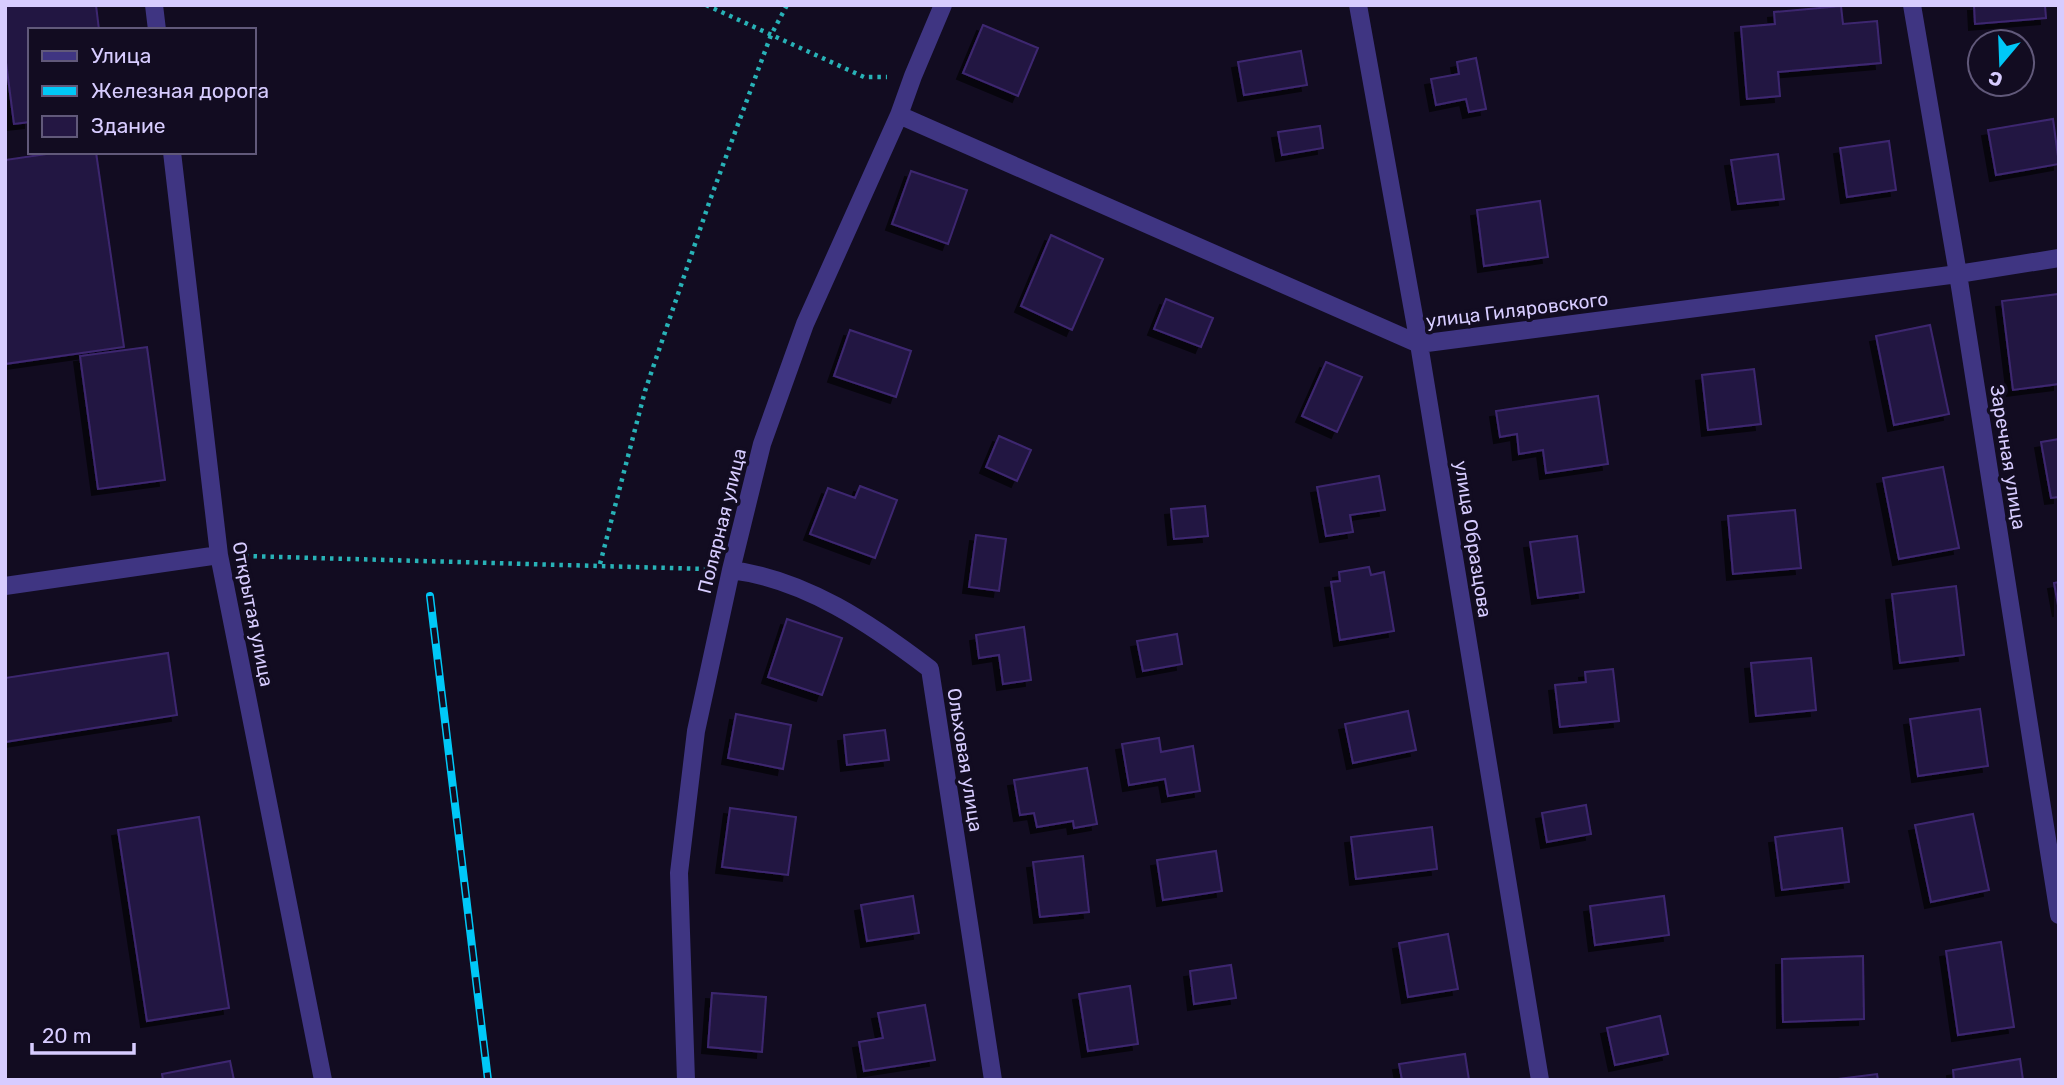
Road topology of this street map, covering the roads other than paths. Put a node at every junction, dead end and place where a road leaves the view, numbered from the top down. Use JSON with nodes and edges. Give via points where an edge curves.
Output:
{"nodes":[{"id":1,"x":154,"y":5,"type":"edge"},
{"id":2,"x":943,"y":5,"type":"edge"},
{"id":3,"x":1358,"y":5,"type":"edge"},
{"id":4,"x":1912,"y":5,"type":"edge"},
{"id":5,"x":157,"y":28,"type":"edge"},
{"id":6,"x":899,"y":115,"type":"junction"},
{"id":7,"x":172,"y":154,"type":"edge"},
{"id":8,"x":2059,"y":258,"type":"edge"},
{"id":9,"x":1958,"y":274,"type":"junction"},
{"id":10,"x":1419,"y":344,"type":"junction"},
{"id":11,"x":219,"y":555,"type":"junction"},
{"id":12,"x":731,"y":570,"type":"junction"},
{"id":13,"x":5,"y":586,"type":"edge"},
{"id":14,"x":2059,"y":915,"type":"edge"},
{"id":15,"x":323,"y":1080,"type":"edge"},
{"id":16,"x":686,"y":1080,"type":"edge"},
{"id":17,"x":993,"y":1080,"type":"edge"},
{"id":18,"x":1540,"y":1080,"type":"edge"}],
"edges":[{"from":1,"to":5,"type":"street"},
{"from":2,"to":6,"type":"street","name":"Полярная улица"},
{"from":3,"to":10,"type":"street","name":"улица Образцова"},
{"from":4,"to":9,"type":"street","name":"Заречная улица"},
{"from":6,"to":10,"type":"street","name":"улица Гиляровского"},
{"from":6,"to":12,"type":"street","name":"Полярная улица","via":[[804,324],[762,444]]},
{"from":7,"to":11,"type":"street","name":"Открытая улица"},
{"from":8,"to":9,"type":"street","name":"улица Гиляровского"},
{"from":9,"to":10,"type":"street","name":"улица Гиляровского"},
{"from":9,"to":14,"type":"street","name":"Заречная улица"},
{"from":10,"to":18,"type":"street","name":"улица Образцова"},
{"from":11,"to":13,"type":"street"},
{"from":11,"to":15,"type":"street","name":"Открытая улица"},
{"from":12,"to":16,"type":"street","name":"Полярная улица","via":[[696,731],[679,873]]},
{"from":12,"to":17,"type":"street","name":"Ольховая улица","via":[[757,573],[796,587],[882,633],[930,669]]}]}
